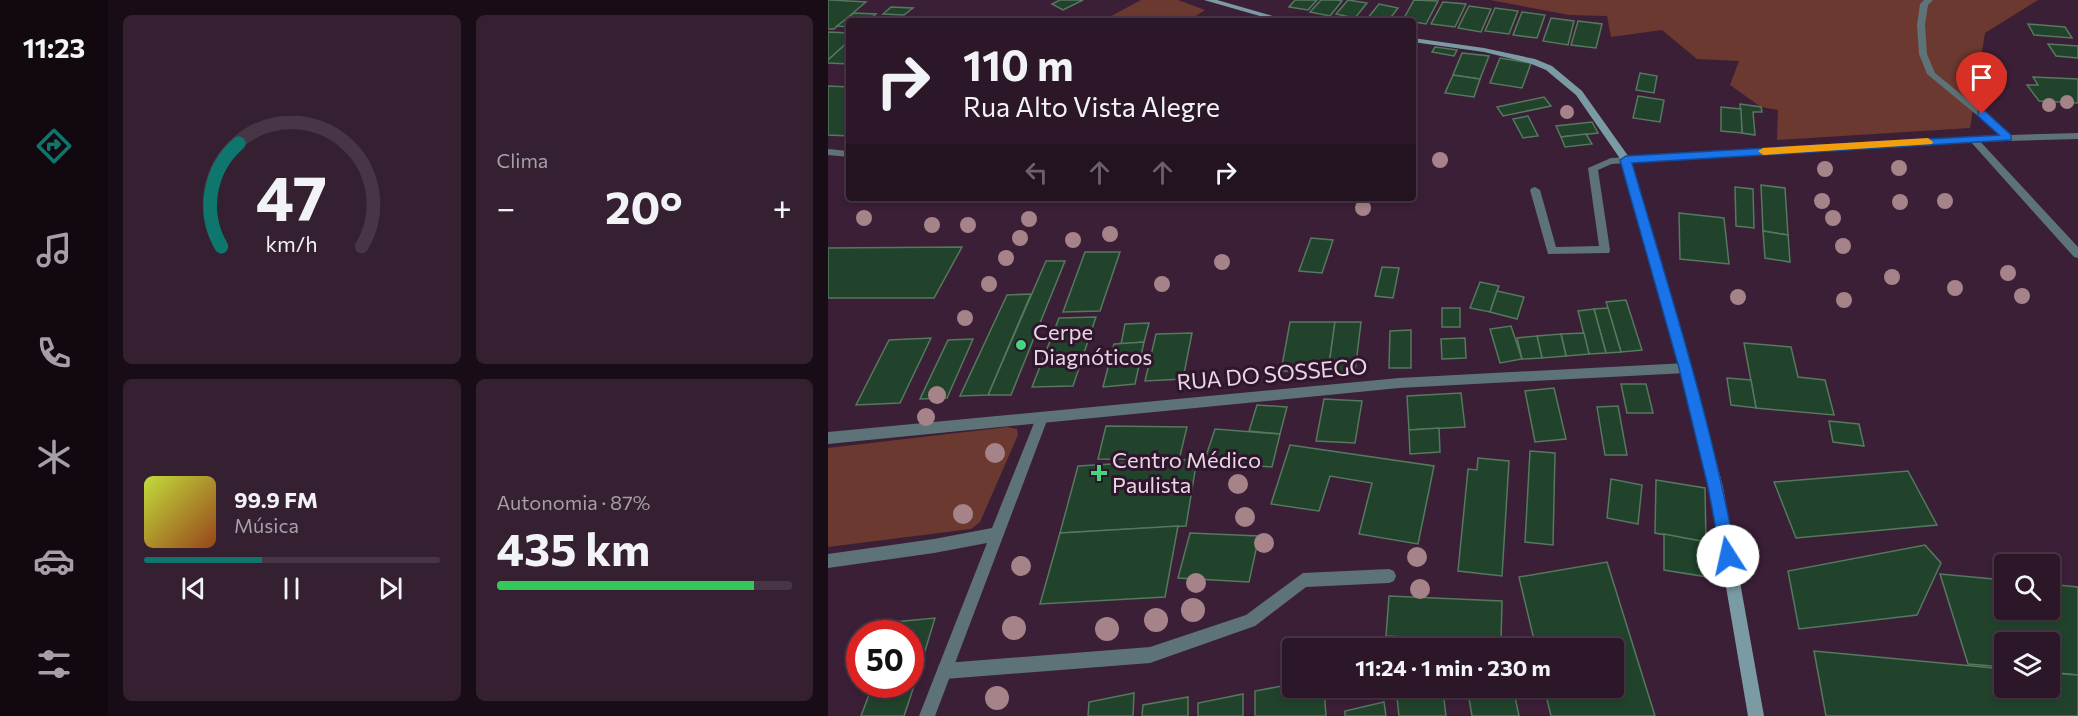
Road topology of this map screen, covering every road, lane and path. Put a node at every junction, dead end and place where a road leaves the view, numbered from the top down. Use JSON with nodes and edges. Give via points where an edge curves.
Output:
{"nodes":[{"id":1,"x":1208,"y":0,"type":"edge"},
{"id":2,"x":1929,"y":0,"type":"edge"},
{"id":3,"x":1275,"y":18,"type":"edge"},
{"id":4,"x":1416,"y":40,"type":"edge"},
{"id":5,"x":2078,"y":136,"type":"edge"},
{"id":6,"x":2008,"y":138,"type":"junction"},
{"id":7,"x":1973,"y":139,"type":"junction"},
{"id":8,"x":828,"y":152,"type":"edge"},
{"id":9,"x":846,"y":154,"type":"edge"},
{"id":10,"x":1626,"y":160,"type":"junction"},
{"id":11,"x":1535,"y":190,"type":"dead end"},
{"id":12,"x":2078,"y":254,"type":"edge"},
{"id":13,"x":1686,"y":368,"type":"junction"},
{"id":14,"x":1042,"y":418,"type":"junction"},
{"id":15,"x":828,"y":438,"type":"edge"},
{"id":16,"x":998,"y":534,"type":"junction"},
{"id":17,"x":828,"y":561,"type":"edge"},
{"id":18,"x":1389,"y":576,"type":"dead end"},
{"id":19,"x":945,"y":671,"type":"junction"},
{"id":20,"x":927,"y":716,"type":"edge"},
{"id":21,"x":1756,"y":716,"type":"edge"}],
"edges":[{"from":1,"to":3,"type":"main road"},
{"from":2,"to":6,"type":"street","via":[[1924,4],[1921,25],[1923,54],[1931,74]]},
{"from":4,"to":10,"type":"main road","via":[[1484,50],[1549,68],[1580,93]]},
{"from":5,"to":6,"type":"street"},
{"from":6,"to":7,"type":"street"},
{"from":7,"to":10,"type":"street"},
{"from":7,"to":12,"type":"street"},
{"from":8,"to":9,"type":"street"},
{"from":10,"to":11,"type":"street","via":[[1593,168],[1605,250],[1552,251]]},
{"from":10,"to":13,"type":"main road"},
{"from":13,"to":14,"type":"street","name":"RUA DO SOSSEGO","via":[[1399,383]]},
{"from":13,"to":21,"type":"main road","via":[[1716,487]]},
{"from":14,"to":15,"type":"street","name":"RUA DO SOSSEGO"},
{"from":14,"to":16,"type":"street"},
{"from":16,"to":17,"type":"street"},
{"from":16,"to":19,"type":"street"},
{"from":18,"to":19,"type":"street","via":[[1303,580],[1250,621],[1150,655]]},
{"from":19,"to":20,"type":"street"}]}
